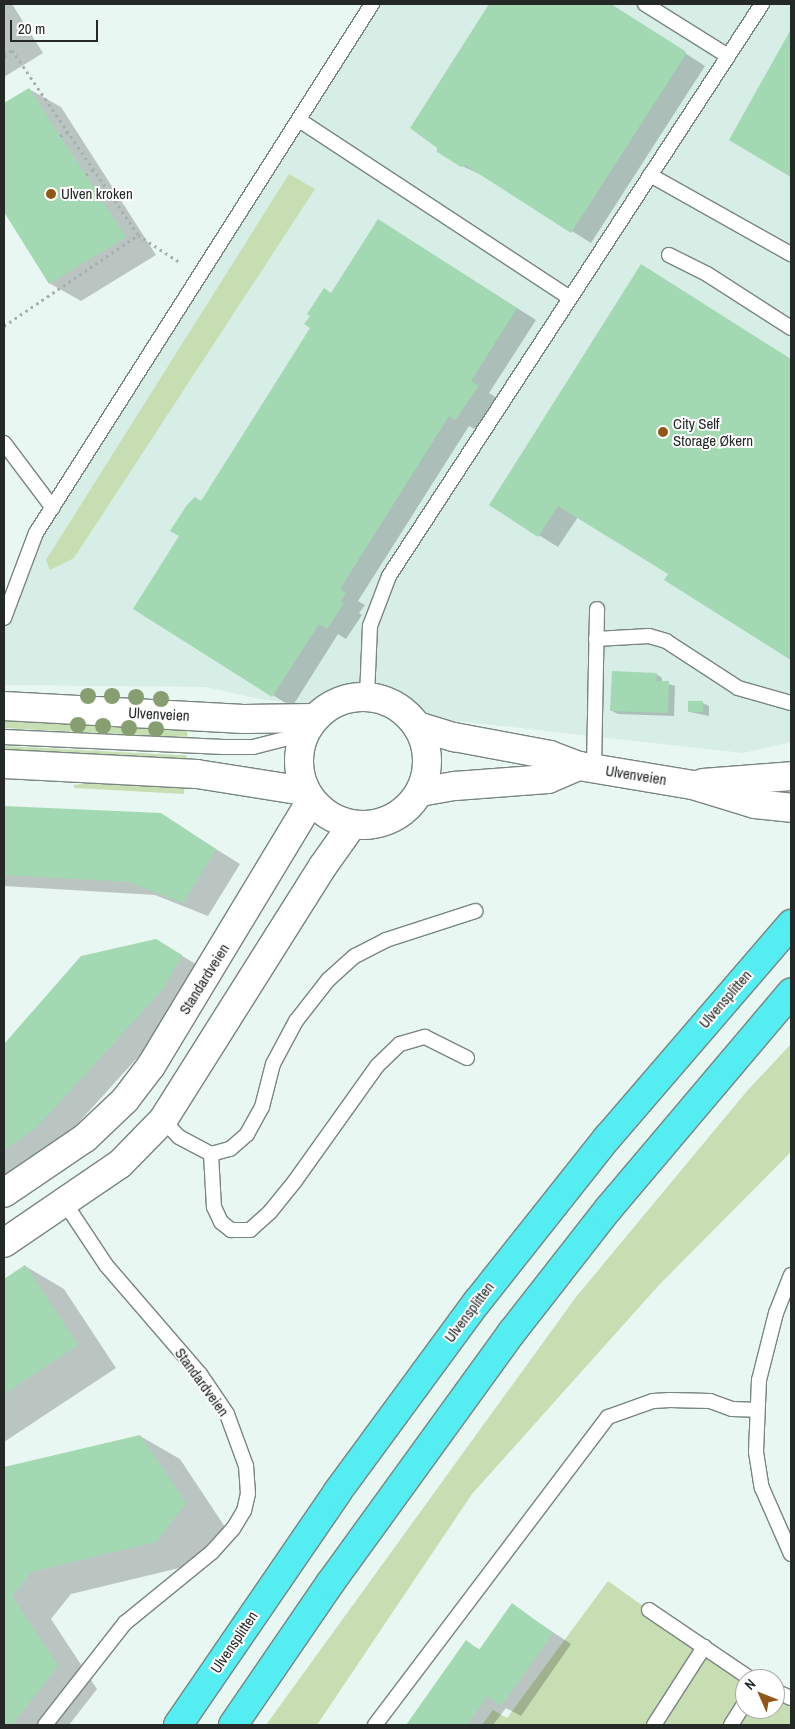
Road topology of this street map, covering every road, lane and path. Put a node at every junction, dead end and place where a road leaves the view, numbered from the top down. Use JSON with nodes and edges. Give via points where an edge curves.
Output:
{"nodes":[{"id":1,"x":372,"y":4,"type":"edge"},
{"id":2,"x":645,"y":4,"type":"edge"},
{"id":3,"x":762,"y":4,"type":"edge"},
{"id":4,"x":4,"y":56,"type":"edge"},
{"id":5,"x":728,"y":56,"type":"junction"},
{"id":6,"x":299,"y":120,"type":"junction"},
{"id":7,"x":68,"y":132,"type":"junction"},
{"id":8,"x":60,"y":136,"type":"dead end"},
{"id":9,"x":93,"y":170,"type":"junction"},
{"id":10,"x":86,"y":175,"type":"dead end"},
{"id":11,"x":650,"y":175,"type":"junction"},
{"id":12,"x":138,"y":235,"type":"junction"},
{"id":13,"x":791,"y":254,"type":"edge"},
{"id":14,"x":669,"y":255,"type":"dead end"},
{"id":15,"x":201,"y":275,"type":"junction"},
{"id":16,"x":568,"y":298,"type":"junction"},
{"id":17,"x":4,"y":326,"type":"edge"},
{"id":18,"x":791,"y":328,"type":"edge"},
{"id":19,"x":4,"y":443,"type":"edge"},
{"id":20,"x":52,"y":508,"type":"junction"},
{"id":21,"x":6,"y":601,"type":"edge"},
{"id":22,"x":597,"y":609,"type":"dead end"},
{"id":23,"x":4,"y":618,"type":"edge"},
{"id":24,"x":596,"y":639,"type":"junction"},
{"id":25,"x":367,"y":697,"type":"junction"},
{"id":26,"x":791,"y":703,"type":"edge"},
{"id":27,"x":4,"y":706,"type":"edge"},
{"id":28,"x":309,"y":726,"type":"junction"},
{"id":29,"x":417,"y":726,"type":"junction"},
{"id":30,"x":4,"y":737,"type":"edge"},
{"id":31,"x":4,"y":764,"type":"edge"},
{"id":32,"x":586,"y":767,"type":"junction"},
{"id":33,"x":791,"y":776,"type":"edge"},
{"id":34,"x":693,"y":784,"type":"junction"},
{"id":35,"x":420,"y":792,"type":"junction"},
{"id":36,"x":308,"y":796,"type":"junction"},
{"id":37,"x":789,"y":807,"type":"edge"},
{"id":38,"x":352,"y":825,"type":"junction"},
{"id":39,"x":475,"y":911,"type":"dead end"},
{"id":40,"x":791,"y":924,"type":"edge"},
{"id":41,"x":791,"y":993,"type":"edge"},
{"id":42,"x":467,"y":1058,"type":"dead end"},
{"id":43,"x":163,"y":1120,"type":"junction"},
{"id":44,"x":211,"y":1154,"type":"junction"},
{"id":45,"x":4,"y":1194,"type":"edge"},
{"id":46,"x":64,"y":1204,"type":"junction"},
{"id":47,"x":4,"y":1243,"type":"edge"},
{"id":48,"x":791,"y":1274,"type":"edge"},
{"id":49,"x":757,"y":1410,"type":"junction"},
{"id":50,"x":791,"y":1554,"type":"edge"},
{"id":51,"x":649,"y":1610,"type":"dead end"},
{"id":52,"x":704,"y":1647,"type":"junction"},
{"id":53,"x":736,"y":1669,"type":"edge"},
{"id":54,"x":45,"y":1725,"type":"edge"},
{"id":55,"x":178,"y":1725,"type":"edge"},
{"id":56,"x":233,"y":1725,"type":"edge"},
{"id":57,"x":375,"y":1725,"type":"edge"},
{"id":58,"x":654,"y":1725,"type":"edge"}],
"edges":[{"from":1,"to":6,"type":"lane"},
{"from":2,"to":5,"type":"lane"},
{"from":3,"to":5,"type":"lane"},
{"from":4,"to":7,"type":"path","via":[[12,50]]},
{"from":5,"to":11,"type":"lane"},
{"from":6,"to":15,"type":"lane"},
{"from":6,"to":16,"type":"lane"},
{"from":7,"to":8,"type":"path"},
{"from":7,"to":9,"type":"path"},
{"from":9,"to":10,"type":"path"},
{"from":9,"to":12,"type":"path"},
{"from":11,"to":13,"type":"lane"},
{"from":11,"to":16,"type":"lane"},
{"from":12,"to":15,"type":"path"},
{"from":12,"to":17,"type":"path"},
{"from":14,"to":18,"type":"lane","via":[[707,274]]},
{"from":15,"to":20,"type":"lane"},
{"from":16,"to":25,"type":"lane","via":[[388,576],[370,626]]},
{"from":19,"to":20,"type":"lane"},
{"from":20,"to":21,"type":"lane","via":[[36,533]]},
{"from":21,"to":23,"type":"lane"},
{"from":22,"to":24,"type":"lane"},
{"from":24,"to":26,"type":"lane","via":[[649,636],[666,641],[738,688]]},
{"from":24,"to":32,"type":"lane"},
{"from":25,"to":28,"type":"main road","via":[[341,701]]},
{"from":25,"to":29,"type":"main road","via":[[398,707]]},
{"from":27,"to":28,"type":"main road","name":"Ulvenveien","via":[[244,719]]},
{"from":28,"to":30,"type":"lane","name":"Ulvenveien","via":[[253,747]]},
{"from":28,"to":36,"type":"main road","via":[[299,768]]},
{"from":29,"to":32,"type":"main road","name":"Ulvenveien","via":[[454,737],[550,755]]},
{"from":29,"to":35,"type":"main road","via":[[428,761]]},
{"from":31,"to":36,"type":"main road","via":[[197,774]]},
{"from":32,"to":34,"type":"main road","name":"Ulvenveien"},
{"from":32,"to":35,"type":"main road","via":[[548,779]]},
{"from":33,"to":34,"type":"main road","name":"Ulvenveien"},
{"from":34,"to":37,"type":"main road","name":"Ulvenveien","via":[[755,804]]},
{"from":35,"to":38,"type":"main road","via":[[406,810],[390,820],[371,826]]},
{"from":36,"to":38,"type":"main road","via":[[331,818]]},
{"from":36,"to":45,"type":"main road","name":"Standardveien","via":[[151,1066],[125,1100],[85,1138]]},
{"from":38,"to":43,"type":"main road"},
{"from":39,"to":44,"type":"lane","via":[[386,940],[355,956],[328,980],[296,1021],[273,1064],[262,1107],[247,1134],[230,1149]]},
{"from":40,"to":55,"type":"highway","name":"Ulvensplitten","via":[[608,1137],[476,1302],[344,1483]]},
{"from":41,"to":56,"type":"highway","via":[[609,1208],[512,1332],[331,1582]]},
{"from":42,"to":44,"type":"lane","via":[[425,1037],[400,1044],[377,1066],[295,1181],[270,1212],[250,1230],[231,1230],[221,1222],[214,1207]]},
{"from":43,"to":44,"type":"lane","via":[[178,1138]]},
{"from":43,"to":46,"type":"main road","via":[[120,1164]]},
{"from":46,"to":47,"type":"main road"},
{"from":46,"to":54,"type":"lane","name":"Standardveien","via":[[106,1265],[200,1374],[227,1414],[246,1466],[248,1494],[244,1511],[233,1529],[212,1552],[125,1623]]},
{"from":48,"to":49,"type":"lane","via":[[766,1351],[759,1380]]},
{"from":49,"to":50,"type":"lane","via":[[756,1452],[762,1488]]},
{"from":49,"to":57,"type":"lane","via":[[732,1409],[710,1401],[661,1400],[608,1418]]},
{"from":51,"to":52,"type":"lane"},
{"from":52,"to":53,"type":"lane"},
{"from":52,"to":58,"type":"lane"}]}
